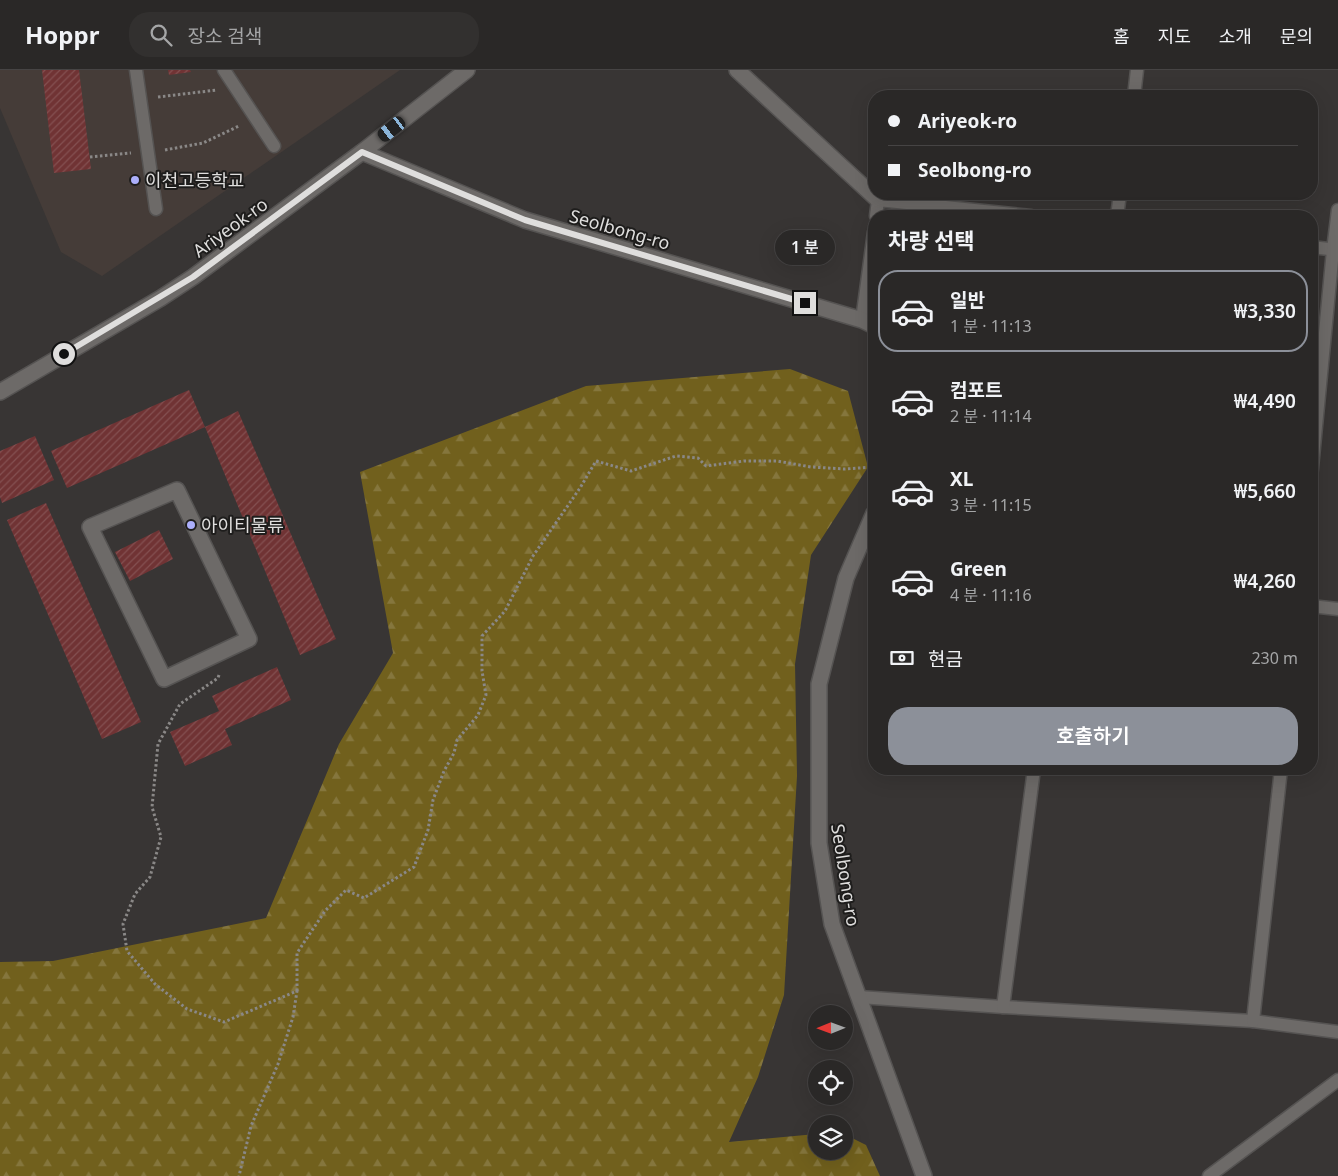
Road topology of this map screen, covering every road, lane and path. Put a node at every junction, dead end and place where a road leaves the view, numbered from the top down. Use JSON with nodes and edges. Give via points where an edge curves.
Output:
{"nodes":[{"id":1,"x":136,"y":70,"type":"edge"},
{"id":2,"x":224,"y":70,"type":"edge"},
{"id":3,"x":467,"y":70,"type":"edge"},
{"id":4,"x":737,"y":70,"type":"edge"},
{"id":5,"x":1137,"y":70,"type":"edge"},
{"id":6,"x":236,"y":88,"type":"junction"},
{"id":7,"x":1135,"y":90,"type":"edge"},
{"id":8,"x":140,"y":100,"type":"junction"},
{"id":9,"x":256,"y":118,"type":"junction"},
{"id":10,"x":274,"y":146,"type":"dead end"},
{"id":11,"x":148,"y":152,"type":"junction"},
{"id":12,"x":362,"y":152,"type":"junction"},
{"id":13,"x":90,"y":157,"type":"dead end"},
{"id":14,"x":868,"y":191,"type":"edge"},
{"id":15,"x":878,"y":200,"type":"joint"},
{"id":16,"x":156,"y":209,"type":"dead end"},
{"id":17,"x":877,"y":210,"type":"edge"},
{"id":18,"x":974,"y":210,"type":"edge"},
{"id":19,"x":1338,"y":210,"type":"edge"},
{"id":20,"x":1318,"y":248,"type":"edge"},
{"id":21,"x":1335,"y":250,"type":"edge"},
{"id":22,"x":868,"y":323,"type":"edge"},
{"id":23,"x":0,"y":392,"type":"edge"},
{"id":24,"x":1318,"y":412,"type":"edge"},
{"id":25,"x":868,"y":467,"type":"edge"},
{"id":26,"x":868,"y":527,"type":"edge"},
{"id":27,"x":1318,"y":607,"type":"edge"},
{"id":28,"x":1338,"y":609,"type":"edge"},
{"id":29,"x":226,"y":649,"type":"junction"},
{"id":30,"x":1033,"y":775,"type":"edge"},
{"id":31,"x":1280,"y":775,"type":"edge"},
{"id":32,"x":297,"y":991,"type":"junction"},
{"id":33,"x":859,"y":997,"type":"junction"},
{"id":34,"x":1003,"y":1007,"type":"junction"},
{"id":35,"x":1253,"y":1021,"type":"junction"},
{"id":36,"x":1338,"y":1032,"type":"edge"},
{"id":37,"x":1338,"y":1080,"type":"edge"},
{"id":38,"x":239,"y":1176,"type":"edge"},
{"id":39,"x":924,"y":1176,"type":"edge"},
{"id":40,"x":1209,"y":1176,"type":"edge"}],
"edges":[{"from":1,"to":8,"type":"lane"},
{"from":2,"to":6,"type":"lane"},
{"from":3,"to":12,"type":"street","name":"Ariyeok-ro"},
{"from":4,"to":14,"type":"street"},
{"from":5,"to":7,"type":"lane"},
{"from":6,"to":8,"type":"path"},
{"from":6,"to":9,"type":"lane"},
{"from":8,"to":11,"type":"lane"},
{"from":9,"to":10,"type":"lane"},
{"from":9,"to":11,"type":"path","via":[[203,142]]},
{"from":11,"to":13,"type":"path"},
{"from":11,"to":16,"type":"lane"},
{"from":12,"to":22,"type":"street","name":"Seolbong-ro","via":[[525,220]]},
{"from":12,"to":23,"type":"street","name":"Ariyeok-ro","via":[[193,277]]},
{"from":15,"to":17,"type":"lane"},
{"from":15,"to":18,"type":"lane"},
{"from":19,"to":21,"type":"lane"},
{"from":20,"to":21,"type":"lane"},
{"from":21,"to":24,"type":"lane"},
{"from":25,"to":32,"type":"path","via":[[819,468],[777,461],[706,466],[698,458],[676,456],[631,471],[596,461],[533,556],[505,611],[482,636],[486,695],[478,715],[457,740],[433,800],[428,830],[414,866],[364,898],[346,890],[325,912],[297,953]]},
{"from":26,"to":33,"type":"street","name":"Seolbong-ro","via":[[846,578],[819,684],[819,843],[832,924]]},
{"from":27,"to":28,"type":"lane"},
{"from":29,"to":29,"type":"street","via":[[248,639],[177,490],[90,527],[164,679]]},
{"from":29,"to":32,"type":"path","via":[[218,678],[180,704],[158,744],[152,807],[161,837],[150,877],[135,894],[123,924],[127,951],[155,984],[187,1009],[224,1022]]},
{"from":30,"to":34,"type":"lane"},
{"from":31,"to":35,"type":"lane"},
{"from":32,"to":38,"type":"path","via":[[293,1017],[278,1064],[251,1126]]},
{"from":33,"to":34,"type":"lane"},
{"from":33,"to":39,"type":"street","name":"Seolbong-ro"},
{"from":34,"to":35,"type":"lane"},
{"from":35,"to":36,"type":"lane"},
{"from":37,"to":40,"type":"lane"}]}
